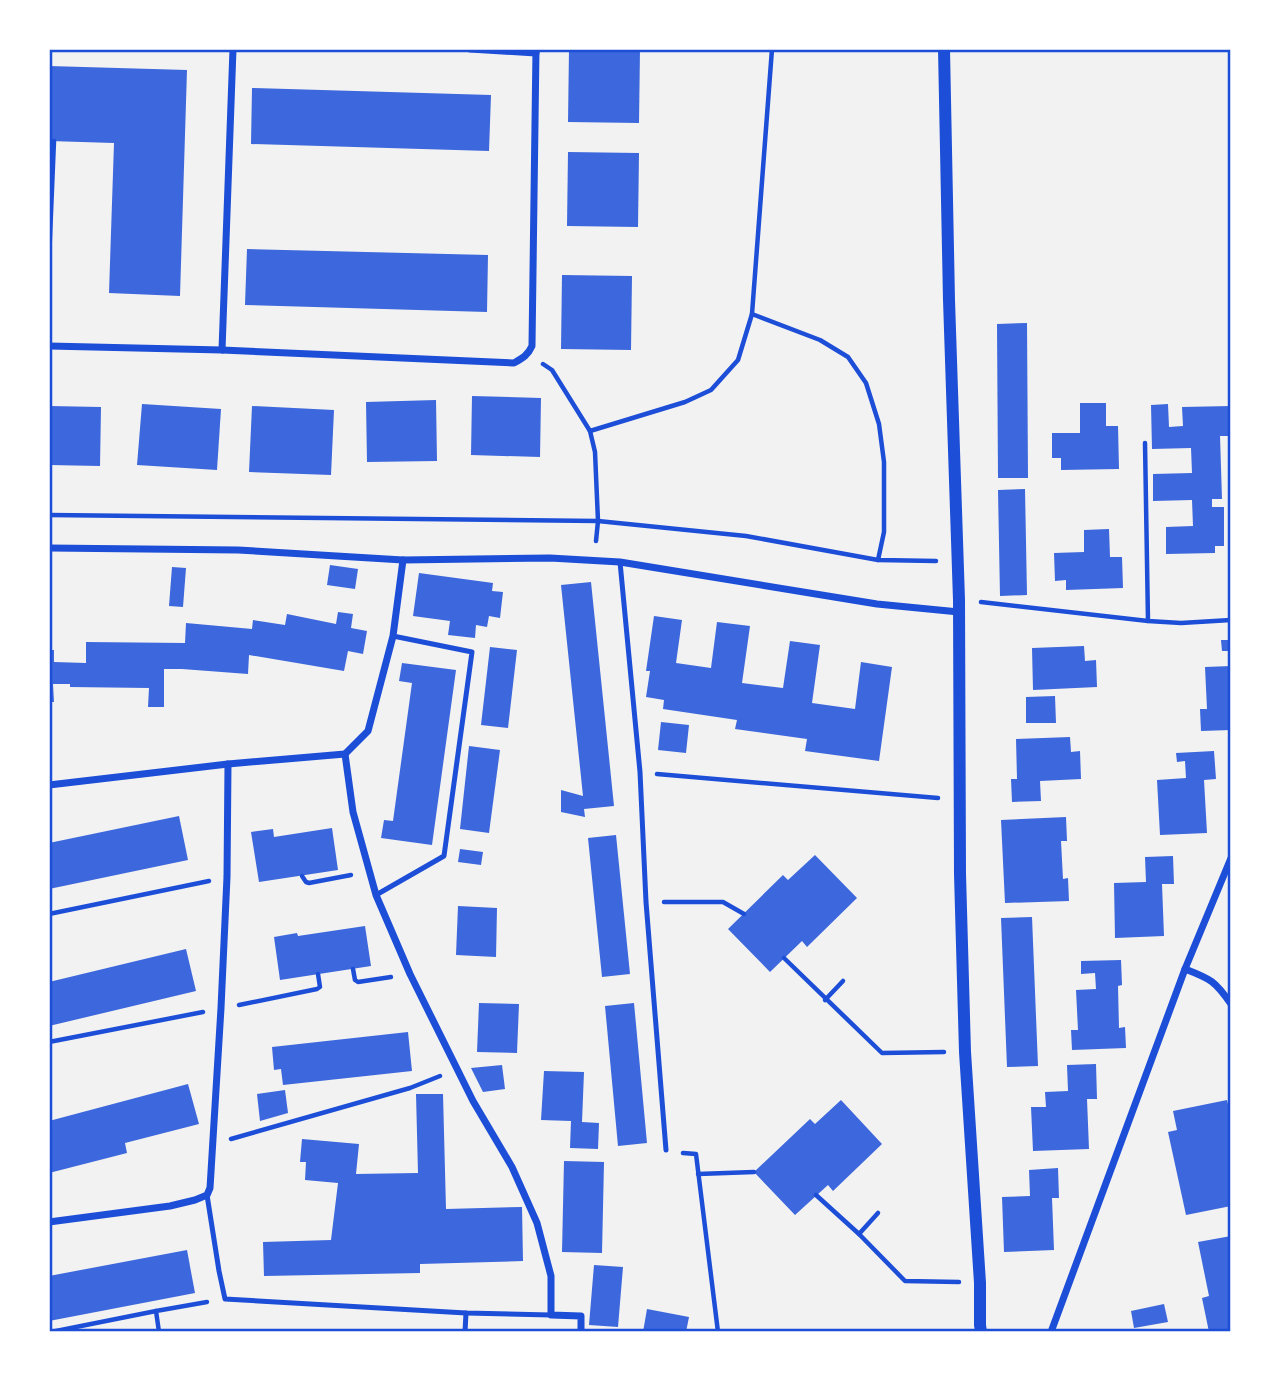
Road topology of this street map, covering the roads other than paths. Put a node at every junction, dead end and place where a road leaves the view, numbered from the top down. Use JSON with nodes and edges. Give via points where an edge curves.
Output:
{"nodes":[{"id":1,"x":233,"y":49,"type":"edge"},
{"id":2,"x":470,"y":49,"type":"edge"},
{"id":3,"x":944,"y":49,"type":"edge"},
{"id":4,"x":536,"y":51,"type":"edge"},
{"id":5,"x":49,"y":346,"type":"edge"},
{"id":6,"x":222,"y":350,"type":"junction"},
{"id":7,"x":49,"y":548,"type":"edge"},
{"id":8,"x":403,"y":560,"type":"junction"},
{"id":9,"x":620,"y":562,"type":"junction"},
{"id":10,"x":959,"y":606,"type":"junction"},
{"id":11,"x":393,"y":636,"type":"junction"},
{"id":12,"x":345,"y":754,"type":"junction"},
{"id":13,"x":228,"y":764,"type":"junction"},
{"id":14,"x":49,"y":785,"type":"edge"},
{"id":15,"x":1231,"y":858,"type":"edge"},
{"id":16,"x":376,"y":895,"type":"junction"},
{"id":17,"x":1185,"y":969,"type":"junction"},
{"id":18,"x":1231,"y":1004,"type":"edge"},
{"id":19,"x":666,"y":1150,"type":"dead end"},
{"id":20,"x":207,"y":1195,"type":"junction"},
{"id":21,"x":49,"y":1222,"type":"edge"},
{"id":22,"x":466,"y":1313,"type":"junction"},
{"id":23,"x":551,"y":1315,"type":"junction"},
{"id":24,"x":465,"y":1332,"type":"edge"},
{"id":25,"x":581,"y":1332,"type":"edge"},
{"id":26,"x":981,"y":1332,"type":"edge"},
{"id":27,"x":1051,"y":1332,"type":"edge"}],
"edges":[{"from":1,"to":6,"type":"street"},
{"from":2,"to":4,"type":"street"},
{"from":3,"to":10,"type":"street"},
{"from":4,"to":6,"type":"street","via":[[530,350],[514,363]]},
{"from":5,"to":6,"type":"street"},
{"from":7,"to":8,"type":"street","via":[[238,550]]},
{"from":8,"to":9,"type":"street"},
{"from":8,"to":11,"type":"street"},
{"from":9,"to":10,"type":"street","via":[[877,604]]},
{"from":9,"to":19,"type":"lane","via":[[640,772]]},
{"from":10,"to":26,"type":"street","via":[[965,1052]]},
{"from":11,"to":12,"type":"street","via":[[368,731]]},
{"from":11,"to":16,"type":"lane","via":[[472,652],[444,856]]},
{"from":12,"to":13,"type":"street"},
{"from":12,"to":16,"type":"street","via":[[352,812]]},
{"from":13,"to":14,"type":"street"},
{"from":13,"to":20,"type":"street","via":[[222,1008]]},
{"from":15,"to":17,"type":"street"},
{"from":16,"to":23,"type":"street","via":[[410,974],[537,1223],[551,1276]]},
{"from":17,"to":18,"type":"street","via":[[1207,977]]},
{"from":17,"to":27,"type":"street"},
{"from":20,"to":21,"type":"street","via":[[170,1206]]},
{"from":20,"to":22,"type":"lane","via":[[225,1298]]},
{"from":22,"to":23,"type":"lane"},
{"from":22,"to":24,"type":"lane"},
{"from":23,"to":25,"type":"street","via":[[581,1316]]}]}
